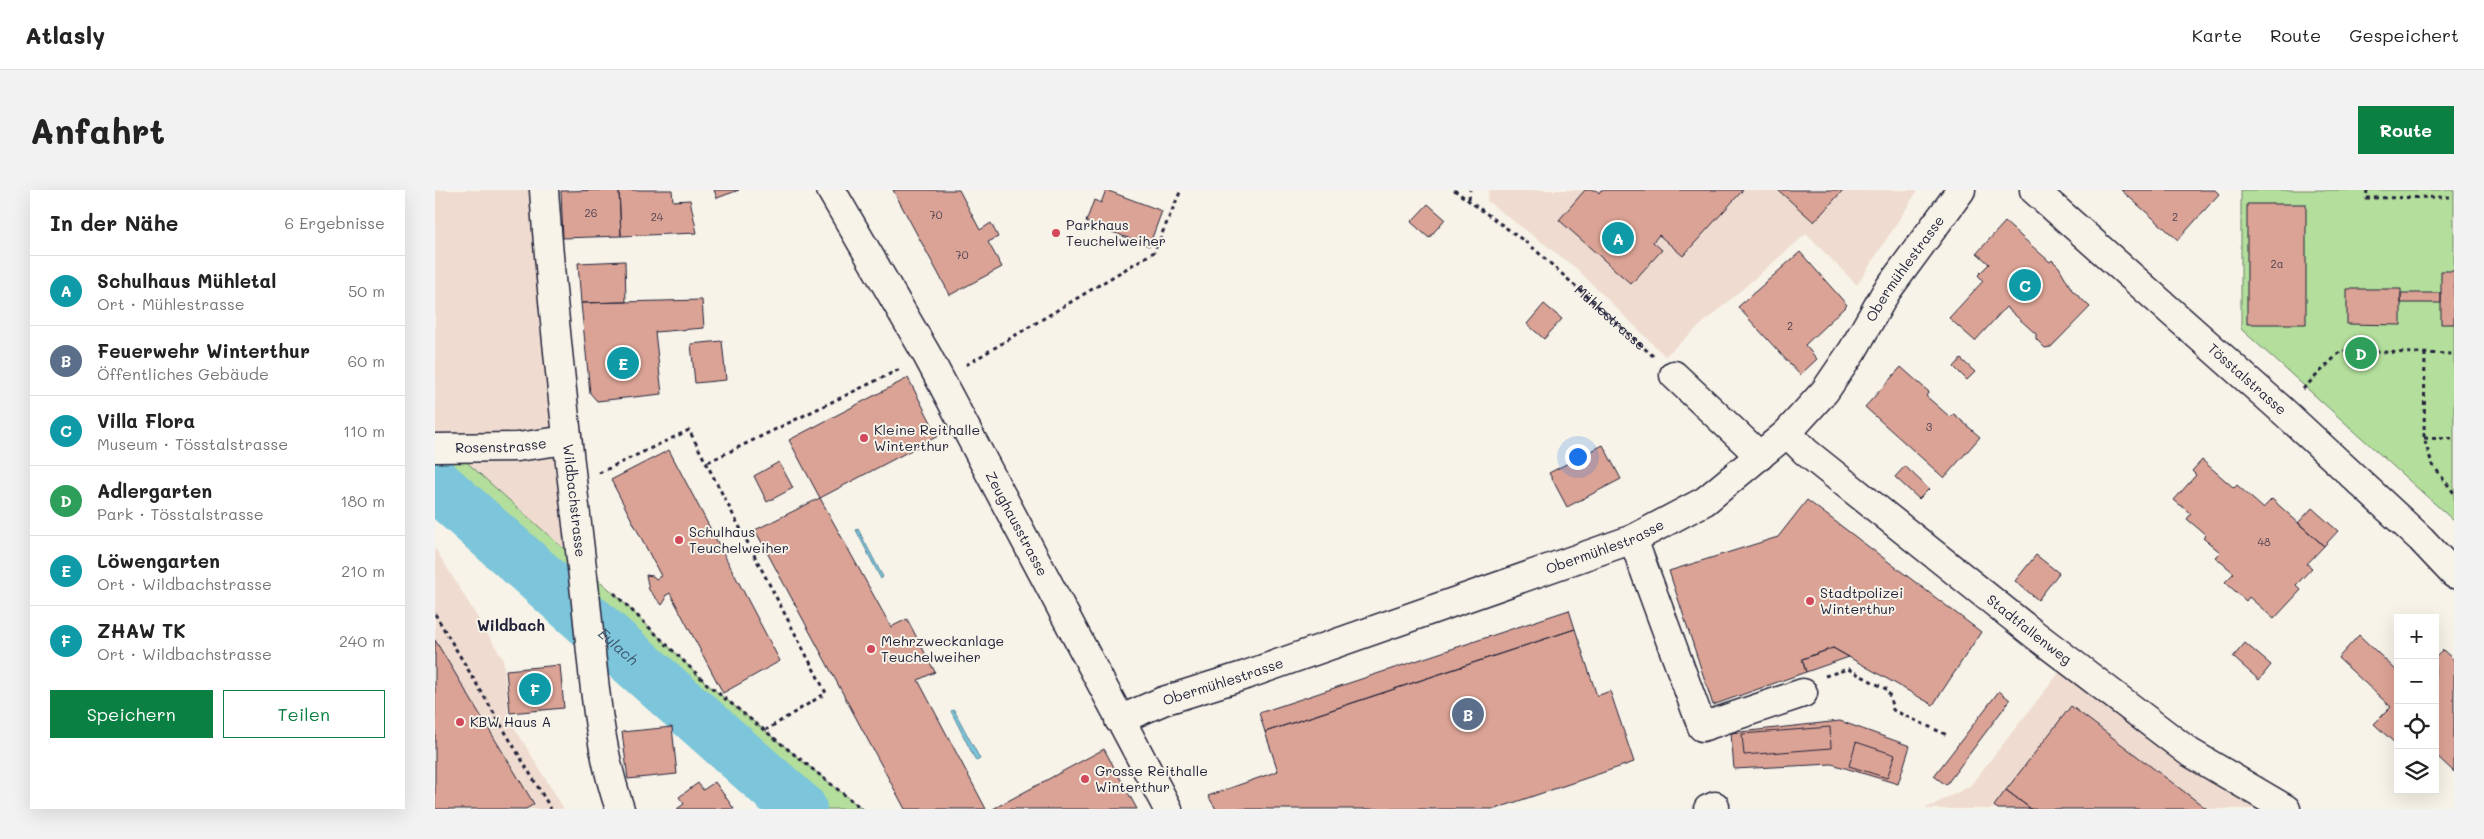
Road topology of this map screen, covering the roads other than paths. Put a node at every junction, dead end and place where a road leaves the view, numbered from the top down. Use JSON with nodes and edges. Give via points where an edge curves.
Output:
{"nodes":[{"id":1,"x":544,"y":190,"type":"edge"},
{"id":2,"x":831,"y":190,"type":"edge"},
{"id":3,"x":1961,"y":190,"type":"edge"},
{"id":4,"x":2034,"y":190,"type":"edge"},
{"id":5,"x":1674,"y":374,"type":"road end"},
{"id":6,"x":1787,"y":432,"type":"junction"},
{"id":7,"x":567,"y":440,"type":"junction"},
{"id":8,"x":435,"y":448,"type":"edge"},
{"id":9,"x":1760,"y":456,"type":"junction"},
{"id":10,"x":1633,"y":539,"type":"junction"},
{"id":11,"x":2454,"y":574,"type":"edge"},
{"id":12,"x":1803,"y":693,"type":"road end"},
{"id":13,"x":1119,"y":720,"type":"junction"},
{"id":14,"x":620,"y":809,"type":"edge"},
{"id":15,"x":1168,"y":809,"type":"edge"},
{"id":16,"x":2286,"y":809,"type":"edge"}],
"edges":[{"from":1,"to":7,"type":"street","name":"Wildbachstrasse"},
{"from":2,"to":13,"type":"street","name":"Zeughausstrasse","via":[[931,364]]},
{"from":3,"to":6,"type":"street","name":"Obermühlestrasse","via":[[1887,292],[1825,390]]},
{"from":4,"to":11,"type":"street","name":"Tösstalstrasse","via":[[2283,411],[2421,538]]},
{"from":5,"to":9,"type":"street"},
{"from":6,"to":9,"type":"street","name":"Obermühlestrasse"},
{"from":6,"to":16,"type":"street","name":"Stadtfallenweg","via":[[1806,452],[2027,628],[2189,752]]},
{"from":7,"to":8,"type":"street","name":"Rosenstrasse","via":[[509,448]]},
{"from":7,"to":14,"type":"street","name":"Wildbachstrasse","via":[[598,720]]},
{"from":9,"to":10,"type":"street","name":"Obermühlestrasse","via":[[1705,501]]},
{"from":10,"to":12,"type":"street","via":[[1702,727]]},
{"from":10,"to":13,"type":"street","name":"Obermühlestrasse","via":[[1246,676],[1163,701]]},
{"from":13,"to":15,"type":"street","name":"Zeughausstrasse"}]}
